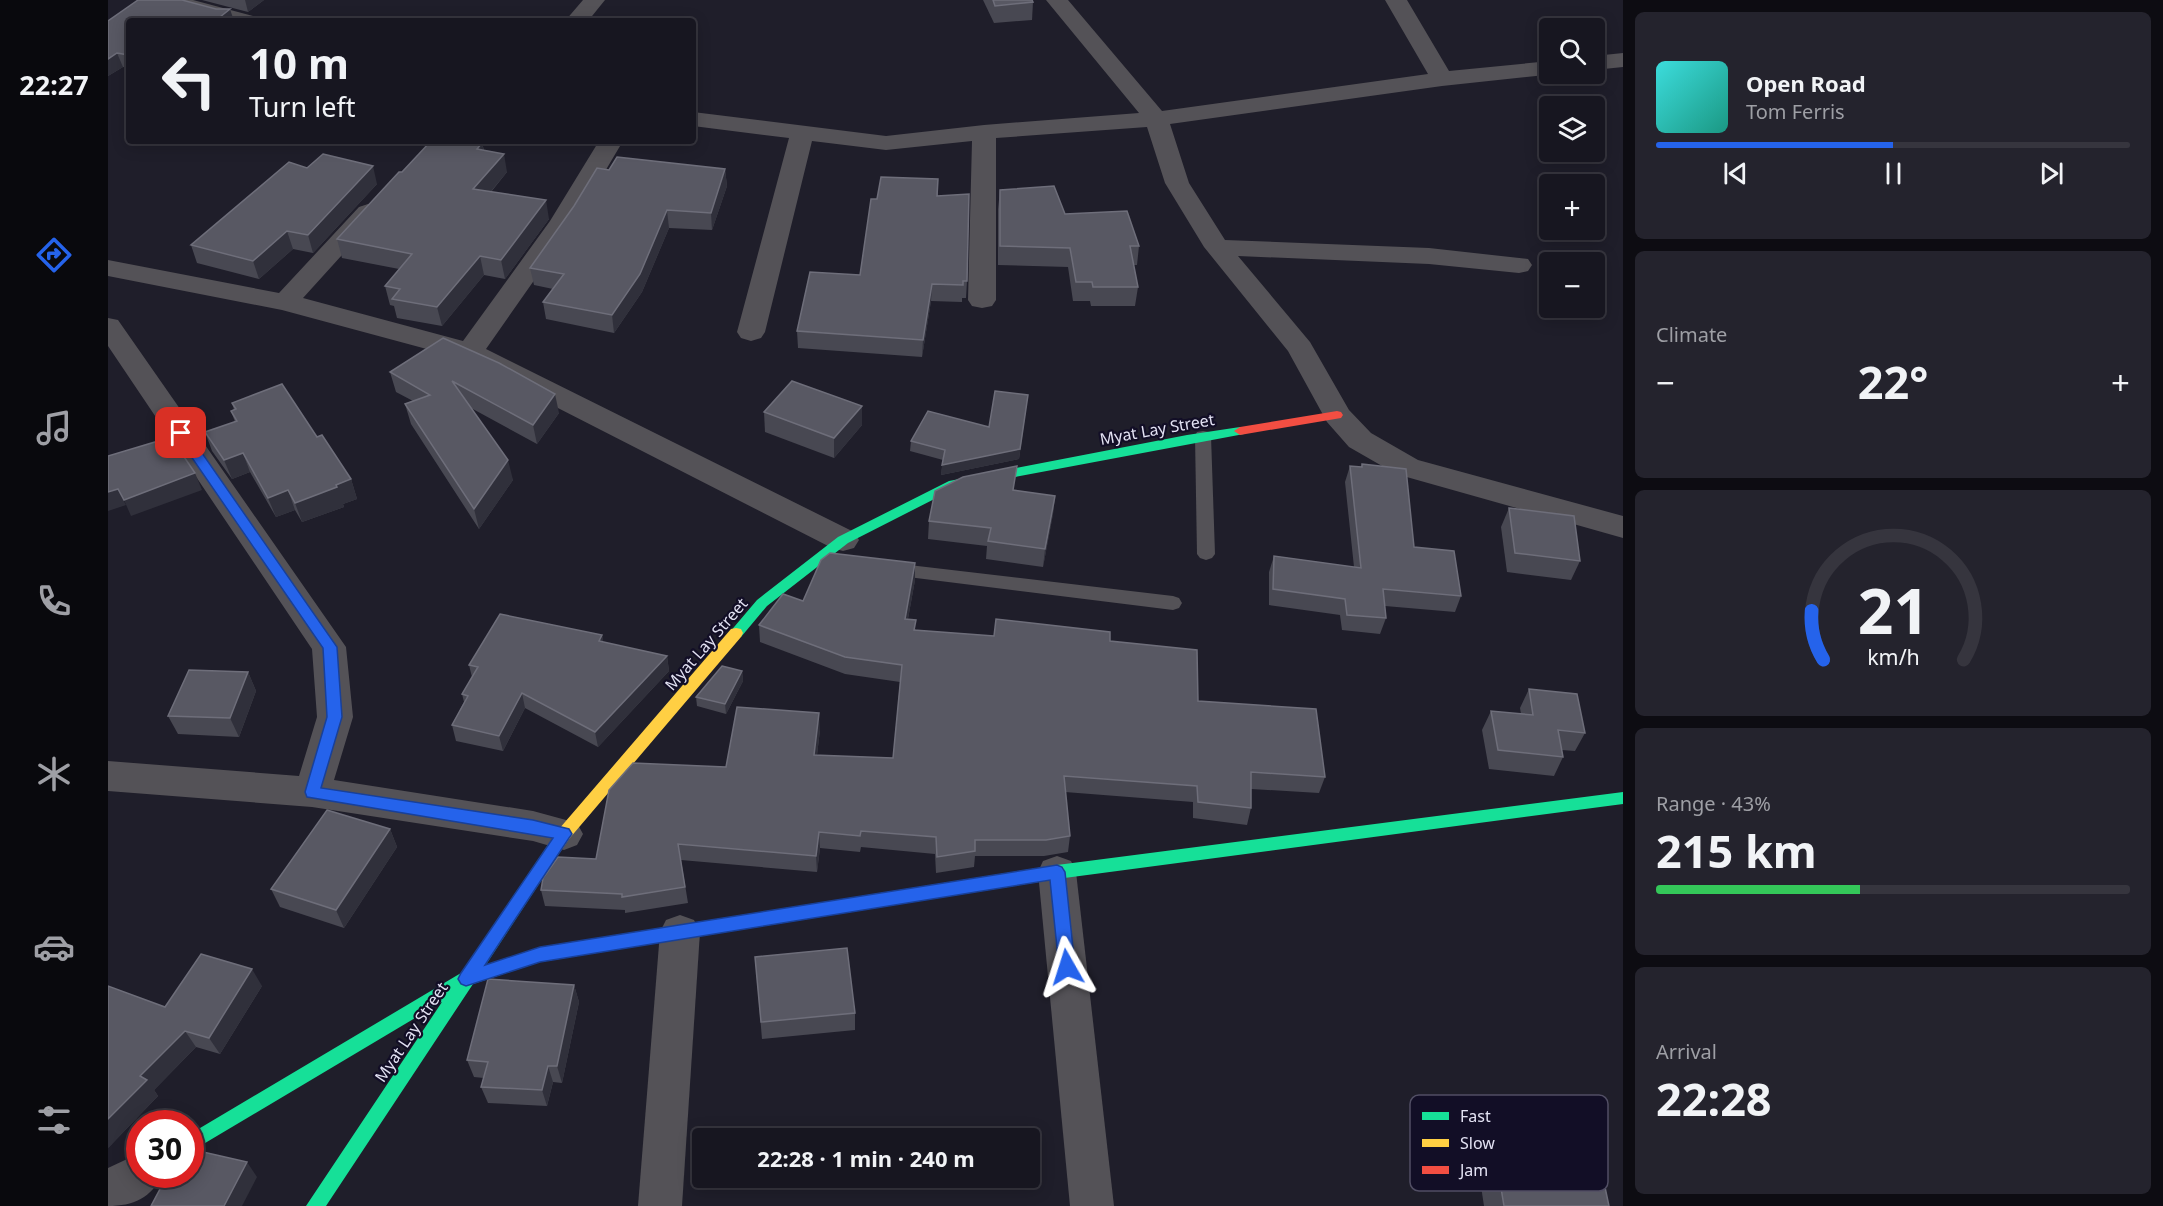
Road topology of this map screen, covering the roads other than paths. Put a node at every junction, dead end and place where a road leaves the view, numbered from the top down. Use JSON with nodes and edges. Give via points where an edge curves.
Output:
{"nodes":[{"id":1,"x":169,"y":0,"type":"edge"},
{"id":2,"x":594,"y":0,"type":"edge"},
{"id":3,"x":1058,"y":0,"type":"edge"},
{"id":4,"x":1396,"y":0,"type":"edge"},
{"id":5,"x":234,"y":18,"type":"edge"},
{"id":6,"x":579,"y":18,"type":"edge"},
{"id":7,"x":1623,"y":60,"type":"edge"},
{"id":8,"x":1605,"y":62,"type":"edge"},
{"id":9,"x":1539,"y":69,"type":"edge"},
{"id":10,"x":1442,"y":79,"type":"junction"},
{"id":11,"x":696,"y":119,"type":"edge"},
{"id":12,"x":1156,"y":119,"type":"junction"},
{"id":13,"x":984,"y":132,"type":"junction"},
{"id":14,"x":801,"y":133,"type":"junction"},
{"id":15,"x":609,"y":144,"type":"edge"},
{"id":16,"x":387,"y":192,"type":"edge"},
{"id":17,"x":1217,"y":247,"type":"junction"},
{"id":18,"x":1519,"y":265,"type":"dead end"},
{"id":19,"x":108,"y":268,"type":"edge"},
{"id":20,"x":982,"y":300,"type":"dead end"},
{"id":21,"x":285,"y":302,"type":"junction"},
{"id":22,"x":108,"y":326,"type":"edge"},
{"id":23,"x":751,"y":332,"type":"dead end"},
{"id":24,"x":470,"y":352,"type":"junction"},
{"id":25,"x":1337,"y":416,"type":"junction"},
{"id":26,"x":1203,"y":436,"type":"junction"},
{"id":27,"x":1623,"y":527,"type":"edge"},
{"id":28,"x":842,"y":551,"type":"junction"},
{"id":29,"x":1206,"y":554,"type":"dead end"},
{"id":30,"x":817,"y":560,"type":"joint"},
{"id":31,"x":877,"y":567,"type":"edge"},
{"id":32,"x":1173,"y":603,"type":"dead end"},
{"id":33,"x":108,"y":776,"type":"edge"},
{"id":34,"x":312,"y":792,"type":"junction"},
{"id":35,"x":1623,"y":798,"type":"edge"},
{"id":36,"x":564,"y":834,"type":"junction"},
{"id":37,"x":1057,"y":872,"type":"junction"},
{"id":38,"x":680,"y":932,"type":"junction"},
{"id":39,"x":466,"y":979,"type":"junction"},
{"id":40,"x":204,"y":1136,"type":"edge"},
{"id":41,"x":126,"y":1182,"type":"edge"},
{"id":42,"x":108,"y":1192,"type":"edge"},
{"id":43,"x":315,"y":1206,"type":"edge"},
{"id":44,"x":660,"y":1206,"type":"edge"},
{"id":45,"x":1092,"y":1206,"type":"edge"}],
"edges":[{"from":1,"to":5,"type":"street"},
{"from":2,"to":6,"type":"street"},
{"from":3,"to":12,"type":"street"},
{"from":4,"to":10,"type":"street"},
{"from":7,"to":8,"type":"street"},
{"from":9,"to":10,"type":"street"},
{"from":10,"to":12,"type":"street"},
{"from":11,"to":14,"type":"street"},
{"from":12,"to":13,"type":"street"},
{"from":12,"to":17,"type":"street","via":[[1177,183]]},
{"from":13,"to":14,"type":"street","via":[[886,143]]},
{"from":13,"to":20,"type":"street"},
{"from":14,"to":23,"type":"street"},
{"from":15,"to":24,"type":"street","via":[[562,222]]},
{"from":16,"to":21,"type":"street"},
{"from":17,"to":18,"type":"street","via":[[1429,256]]},
{"from":17,"to":25,"type":"street","via":[[1300,348]]},
{"from":19,"to":21,"type":"street"},
{"from":21,"to":24,"type":"street"},
{"from":22,"to":34,"type":"street","via":[[330,647],[335,717]]},
{"from":24,"to":28,"type":"street"},
{"from":25,"to":26,"type":"street","name":"Myat Lay Street"},
{"from":25,"to":27,"type":"street","via":[[1360,440],[1407,467]]},
{"from":26,"to":28,"type":"street","name":"Myat Lay Street","via":[[953,484]]},
{"from":26,"to":29,"type":"lane"},
{"from":28,"to":30,"type":"lane"},
{"from":30,"to":36,"type":"street","name":"Myat Lay Street","via":[[762,603]]},
{"from":31,"to":32,"type":"lane"},
{"from":33,"to":34,"type":"street"},
{"from":34,"to":36,"type":"street"},
{"from":35,"to":37,"type":"street"},
{"from":36,"to":39,"type":"street","name":"Myat Lay Street"},
{"from":37,"to":38,"type":"street"},
{"from":37,"to":45,"type":"street"},
{"from":38,"to":39,"type":"street","via":[[540,955]]},
{"from":38,"to":44,"type":"street"},
{"from":39,"to":40,"type":"street"},
{"from":39,"to":43,"type":"street","name":"Myat Lay Street"},
{"from":41,"to":42,"type":"street"}]}
